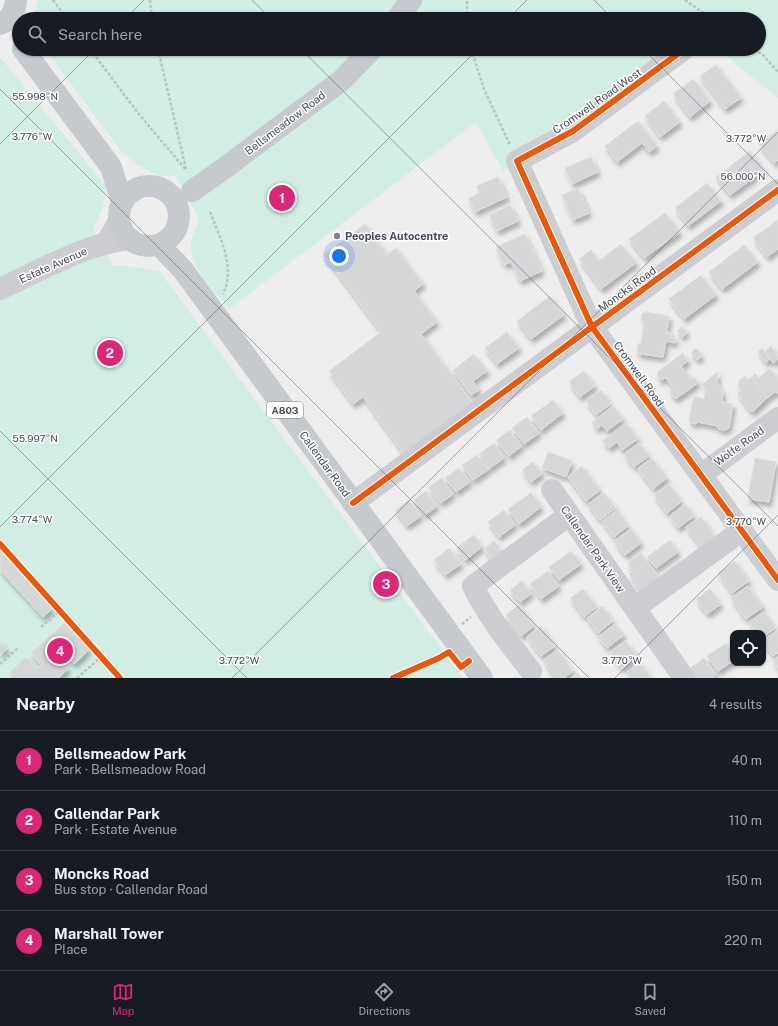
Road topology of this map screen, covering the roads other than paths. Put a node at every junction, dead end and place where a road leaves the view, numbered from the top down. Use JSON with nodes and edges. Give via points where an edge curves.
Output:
{"nodes":[{"id":1,"x":411,"y":0,"type":"edge"},
{"id":2,"x":402,"y":12,"type":"edge"},
{"id":3,"x":6,"y":19,"type":"edge"},
{"id":4,"x":12,"y":30,"type":"edge"},
{"id":5,"x":28,"y":56,"type":"edge"},
{"id":6,"x":365,"y":56,"type":"edge"},
{"id":7,"x":675,"y":56,"type":"edge"},
{"id":8,"x":517,"y":161,"type":"joint"},
{"id":9,"x":111,"y":167,"type":"junction"},
{"id":10,"x":159,"y":189,"type":"junction"},
{"id":11,"x":778,"y":190,"type":"edge"},
{"id":12,"x":192,"y":191,"type":"junction"},
{"id":13,"x":179,"y":213,"type":"junction"},
{"id":14,"x":123,"y":220,"type":"junction"},
{"id":15,"x":166,"y":240,"type":"junction"},
{"id":16,"x":0,"y":289,"type":"edge"},
{"id":17,"x":592,"y":327,"type":"junction"},
{"id":18,"x":778,"y":418,"type":"edge"},
{"id":19,"x":701,"y":475,"type":"junction"},
{"id":20,"x":552,"y":490,"type":"dead end"},
{"id":21,"x":353,"y":503,"type":"junction"},
{"id":22,"x":569,"y":515,"type":"junction"},
{"id":23,"x":741,"y":531,"type":"junction"},
{"id":24,"x":778,"y":580,"type":"edge"},
{"id":25,"x":635,"y":608,"type":"junction"},
{"id":26,"x":531,"y":671,"type":"dead end"},
{"id":27,"x":482,"y":678,"type":"edge"},
{"id":28,"x":684,"y":678,"type":"edge"}],
"edges":[{"from":1,"to":2,"type":"main road"},
{"from":3,"to":4,"type":"main road"},
{"from":5,"to":9,"type":"main road"},
{"from":6,"to":12,"type":"main road","name":"Bellsmeadow Road","bridge":true,"via":[[342,80]]},
{"from":7,"to":8,"type":"street","name":"Cromwell Road West","via":[[573,131]]},
{"from":8,"to":17,"type":"street","name":"Cromwell Road"},
{"from":9,"to":10,"type":"main road"},
{"from":9,"to":14,"type":"main road"},
{"from":10,"to":12,"type":"main road"},
{"from":10,"to":13,"type":"main road","via":[[177,205]]},
{"from":10,"to":14,"type":"main road","via":[[134,190]]},
{"from":11,"to":17,"type":"street","name":"Moncks Road"},
{"from":12,"to":13,"type":"main road","name":"Bellsmeadow Road"},
{"from":13,"to":15,"type":"main road","via":[[177,229]]},
{"from":14,"to":15,"type":"main road","via":[[143,246]]},
{"from":14,"to":16,"type":"street","name":"Estate Avenue","via":[[107,242],[45,267]]},
{"from":15,"to":21,"type":"main road","name":"Callendar Road","number":"A803","via":[[183,270],[212,311]]},
{"from":17,"to":19,"type":"street","name":"Cromwell Road"},
{"from":17,"to":21,"type":"street","name":"Moncks Road"},
{"from":18,"to":19,"type":"street","name":"Wolfe Road"},
{"from":19,"to":23,"type":"street","name":"Cromwell Road"},
{"from":20,"to":22,"type":"street","name":"Callendar Park View"},
{"from":21,"to":27,"type":"main road","name":"Callendar Road","number":"A803"},
{"from":22,"to":25,"type":"street","name":"Callendar Park View"},
{"from":22,"to":26,"type":"street","via":[[473,586],[481,603]]},
{"from":23,"to":24,"type":"street","name":"Cromwell Road"},
{"from":23,"to":25,"type":"street"},
{"from":25,"to":28,"type":"street","name":"Callendar Park View"}]}
